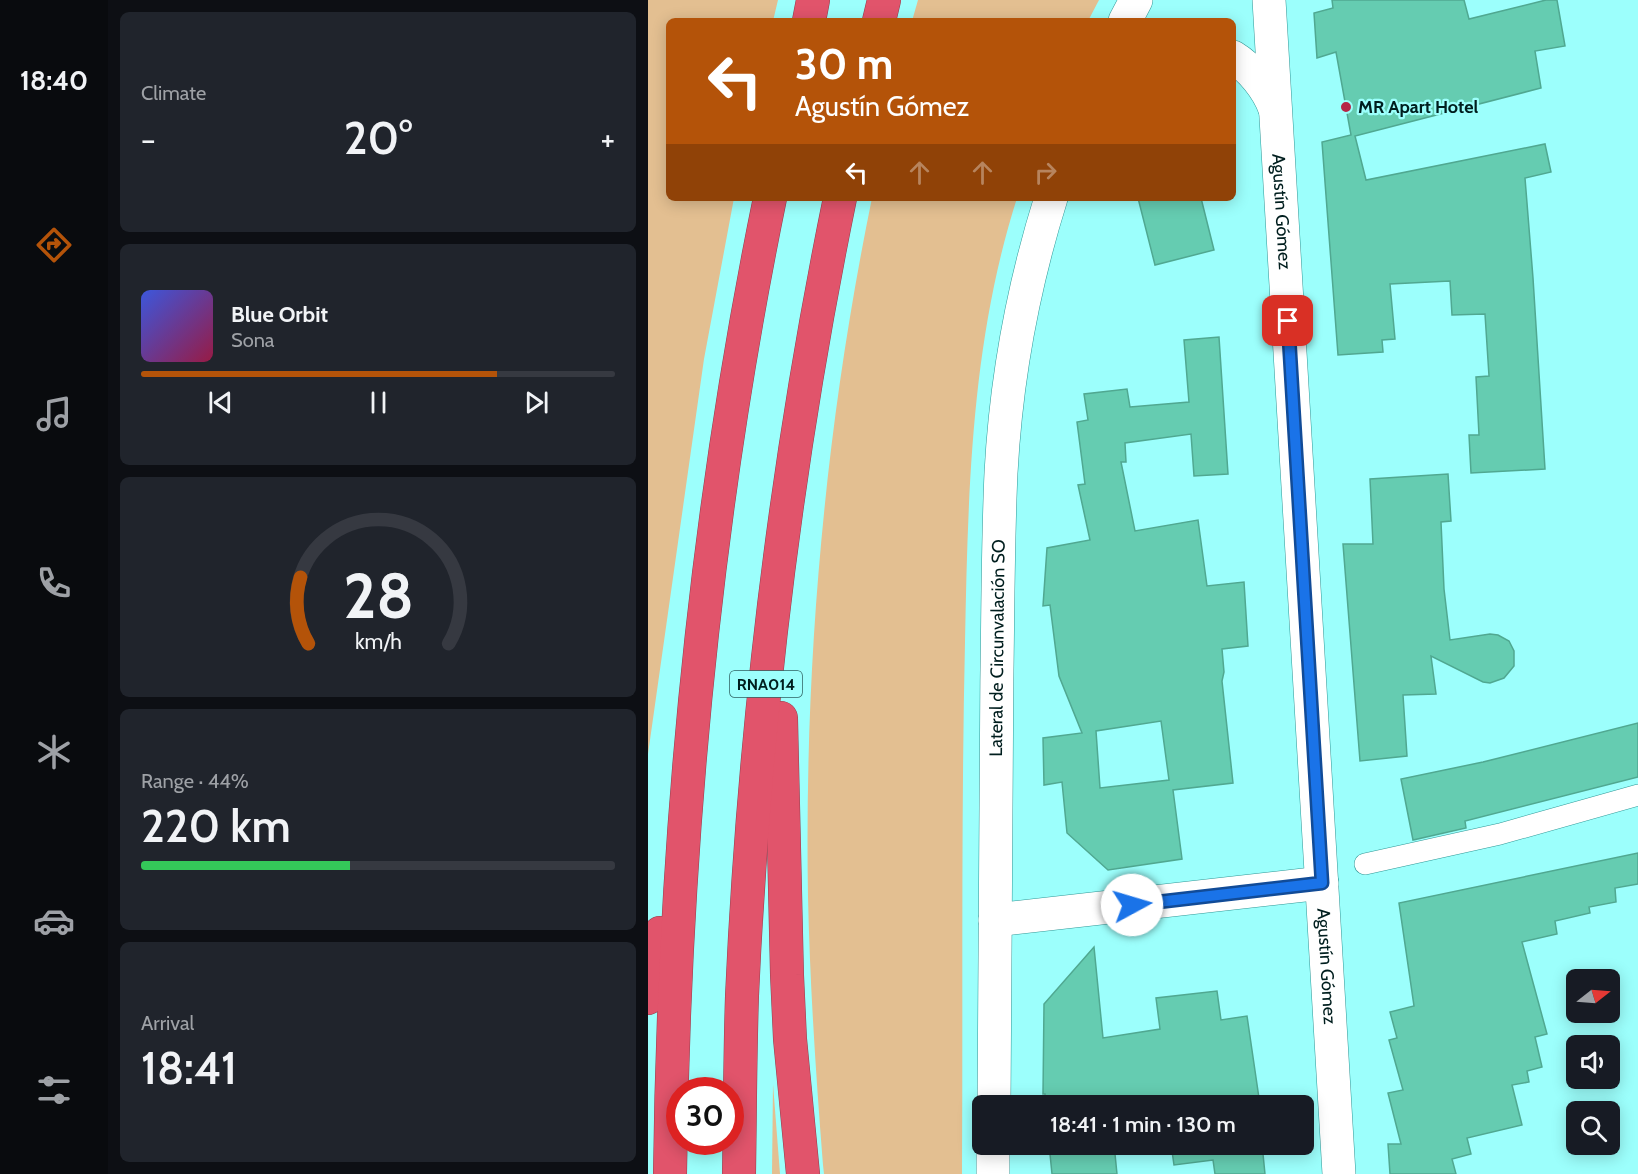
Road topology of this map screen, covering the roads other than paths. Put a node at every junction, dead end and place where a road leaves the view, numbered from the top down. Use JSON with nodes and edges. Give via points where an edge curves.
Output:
{"nodes":[{"id":1,"x":813,"y":0,"type":"edge"},
{"id":2,"x":884,"y":0,"type":"edge"},
{"id":3,"x":1136,"y":0,"type":"edge"},
{"id":4,"x":1269,"y":0,"type":"edge"},
{"id":5,"x":810,"y":18,"type":"edge"},
{"id":6,"x":880,"y":18,"type":"edge"},
{"id":7,"x":1127,"y":18,"type":"edge"},
{"id":8,"x":1236,"y":59,"type":"edge"},
{"id":9,"x":1275,"y":111,"type":"junction"},
{"id":10,"x":769,"y":201,"type":"edge"},
{"id":11,"x":839,"y":201,"type":"edge"},
{"id":12,"x":1050,"y":201,"type":"edge"},
{"id":13,"x":780,"y":556,"type":"junction"},
{"id":14,"x":1638,"y":795,"type":"edge"},
{"id":15,"x":686,"y":802,"type":"junction"},
{"id":16,"x":1365,"y":864,"type":"dead end"},
{"id":17,"x":1322,"y":883,"type":"junction"},
{"id":18,"x":995,"y":920,"type":"junction"},
{"id":19,"x":648,"y":998,"type":"edge"},
{"id":20,"x":994,"y":1095,"type":"edge"},
{"id":21,"x":993,"y":1155,"type":"edge"},
{"id":22,"x":670,"y":1174,"type":"edge"},
{"id":23,"x":739,"y":1174,"type":"edge"},
{"id":24,"x":802,"y":1174,"type":"edge"},
{"id":25,"x":993,"y":1174,"type":"edge"},
{"id":26,"x":1339,"y":1174,"type":"edge"}],
"edges":[{"from":1,"to":5,"type":"highway"},
{"from":2,"to":6,"type":"highway"},
{"from":3,"to":7,"type":"street"},
{"from":4,"to":9,"type":"street","name":"Agustín Gómez"},
{"from":8,"to":9,"type":"street","name":"Agustín Gómez","via":[[1259,80]]},
{"from":9,"to":17,"type":"street","name":"Agustín Gómez"},
{"from":10,"to":15,"type":"highway","via":[[723,468]]},
{"from":11,"to":13,"type":"highway","number":"RNA014","via":[[809,359]]},
{"from":12,"to":18,"type":"street","name":"Lateral de Circunvalación SO","via":[[1018,328],[1001,471]]},
{"from":13,"to":23,"type":"highway","number":"RNA014","via":[[749,877]]},
{"from":13,"to":24,"type":"highway","via":[[784,896],[790,1039]]},
{"from":14,"to":16,"type":"lane","via":[[1500,834]]},
{"from":15,"to":19,"type":"highway"},
{"from":15,"to":22,"type":"highway","via":[[675,966]]},
{"from":17,"to":18,"type":"street"},
{"from":17,"to":26,"type":"street","name":"Agustín Gómez"},
{"from":18,"to":20,"type":"street","name":"Lateral de Circunvalación SO"},
{"from":21,"to":25,"type":"street"}]}
